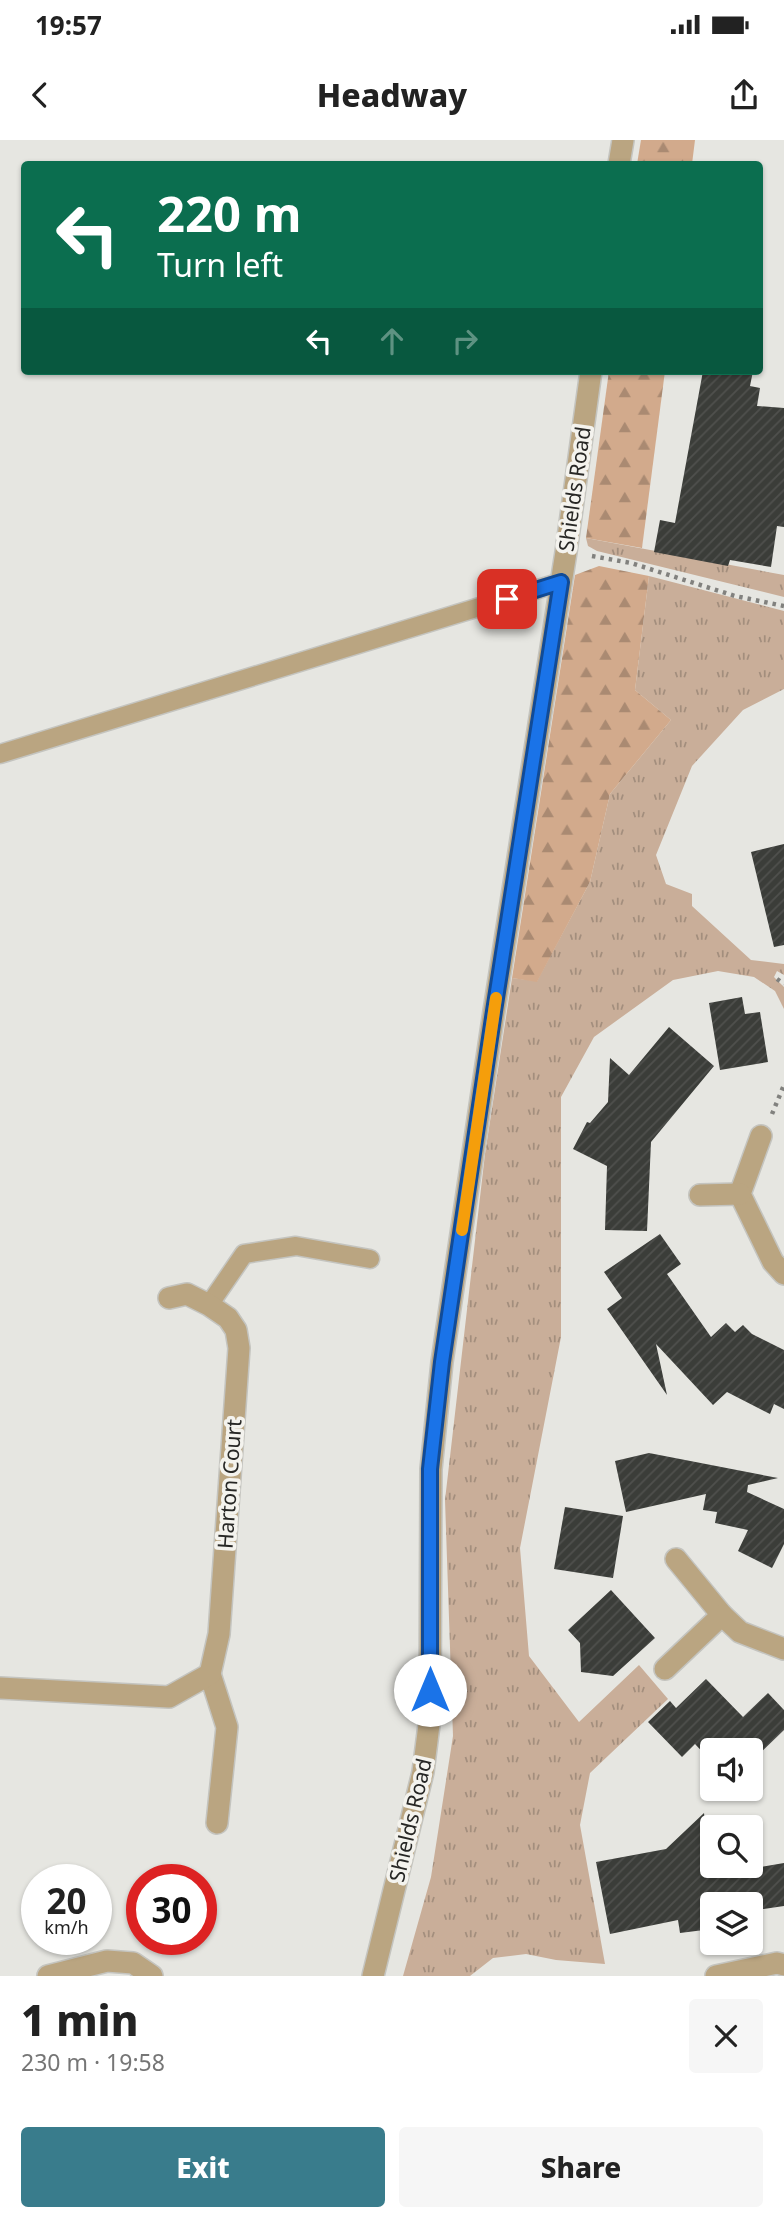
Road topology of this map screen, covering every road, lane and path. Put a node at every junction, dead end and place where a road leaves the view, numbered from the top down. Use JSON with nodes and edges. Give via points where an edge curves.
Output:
{"nodes":[{"id":1,"x":623,"y":140,"type":"edge"},
{"id":2,"x":620,"y":161,"type":"edge"},
{"id":3,"x":590,"y":375,"type":"edge"},
{"id":4,"x":566,"y":552,"type":"junction"},
{"id":5,"x":561,"y":582,"type":"junction"},
{"id":6,"x":784,"y":606,"type":"edge"},
{"id":7,"x":0,"y":754,"type":"edge"},
{"id":8,"x":777,"y":979,"type":"dead end"},
{"id":9,"x":784,"y":984,"type":"edge"},
{"id":10,"x":761,"y":1136,"type":"dead end"},
{"id":11,"x":740,"y":1194,"type":"junction"},
{"id":12,"x":700,"y":1195,"type":"dead end"},
{"id":13,"x":370,"y":1259,"type":"dead end"},
{"id":14,"x":784,"y":1274,"type":"edge"},
{"id":15,"x":169,"y":1298,"type":"dead end"},
{"id":16,"x":209,"y":1305,"type":"junction"},
{"id":17,"x":676,"y":1559,"type":"dead end"},
{"id":18,"x":722,"y":1615,"type":"junction"},
{"id":19,"x":784,"y":1648,"type":"edge"},
{"id":20,"x":666,"y":1668,"type":"dead end"},
{"id":21,"x":210,"y":1674,"type":"junction"},
{"id":22,"x":0,"y":1688,"type":"edge"},
{"id":23,"x":217,"y":1824,"type":"dead end"},
{"id":24,"x":784,"y":1965,"type":"edge"},
{"id":25,"x":48,"y":1976,"type":"edge"},
{"id":26,"x":152,"y":1976,"type":"edge"},
{"id":27,"x":373,"y":1976,"type":"edge"},
{"id":28,"x":716,"y":1976,"type":"edge"}],
"edges":[{"from":1,"to":2,"type":"street"},
{"from":3,"to":4,"type":"street","name":"Shields Road"},
{"from":4,"to":5,"type":"street","name":"Shields Road"},
{"from":4,"to":6,"type":"path","via":[[631,563],[735,596]]},
{"from":5,"to":7,"type":"lane"},
{"from":5,"to":27,"type":"street","name":"Shields Road","via":[[442,1362],[430,1469],[430,1717],[423,1772]]},
{"from":8,"to":9,"type":"path"},
{"from":10,"to":11,"type":"street"},
{"from":11,"to":12,"type":"street"},
{"from":11,"to":14,"type":"street","via":[[773,1262]]},
{"from":13,"to":16,"type":"lane","via":[[296,1246],[244,1254]]},
{"from":15,"to":16,"type":"street","name":"Harton Court","via":[[187,1294]]},
{"from":16,"to":21,"type":"street","name":"Harton Court","via":[[228,1318],[239,1348],[219,1634]]},
{"from":17,"to":18,"type":"street"},
{"from":18,"to":19,"type":"street","via":[[740,1632]]},
{"from":18,"to":20,"type":"street"},
{"from":21,"to":22,"type":"street","via":[[169,1697]]},
{"from":21,"to":23,"type":"street","via":[[227,1727]]},
{"from":24,"to":28,"type":"street"},
{"from":25,"to":26,"type":"street","via":[[107,1961],[133,1963]]}]}
